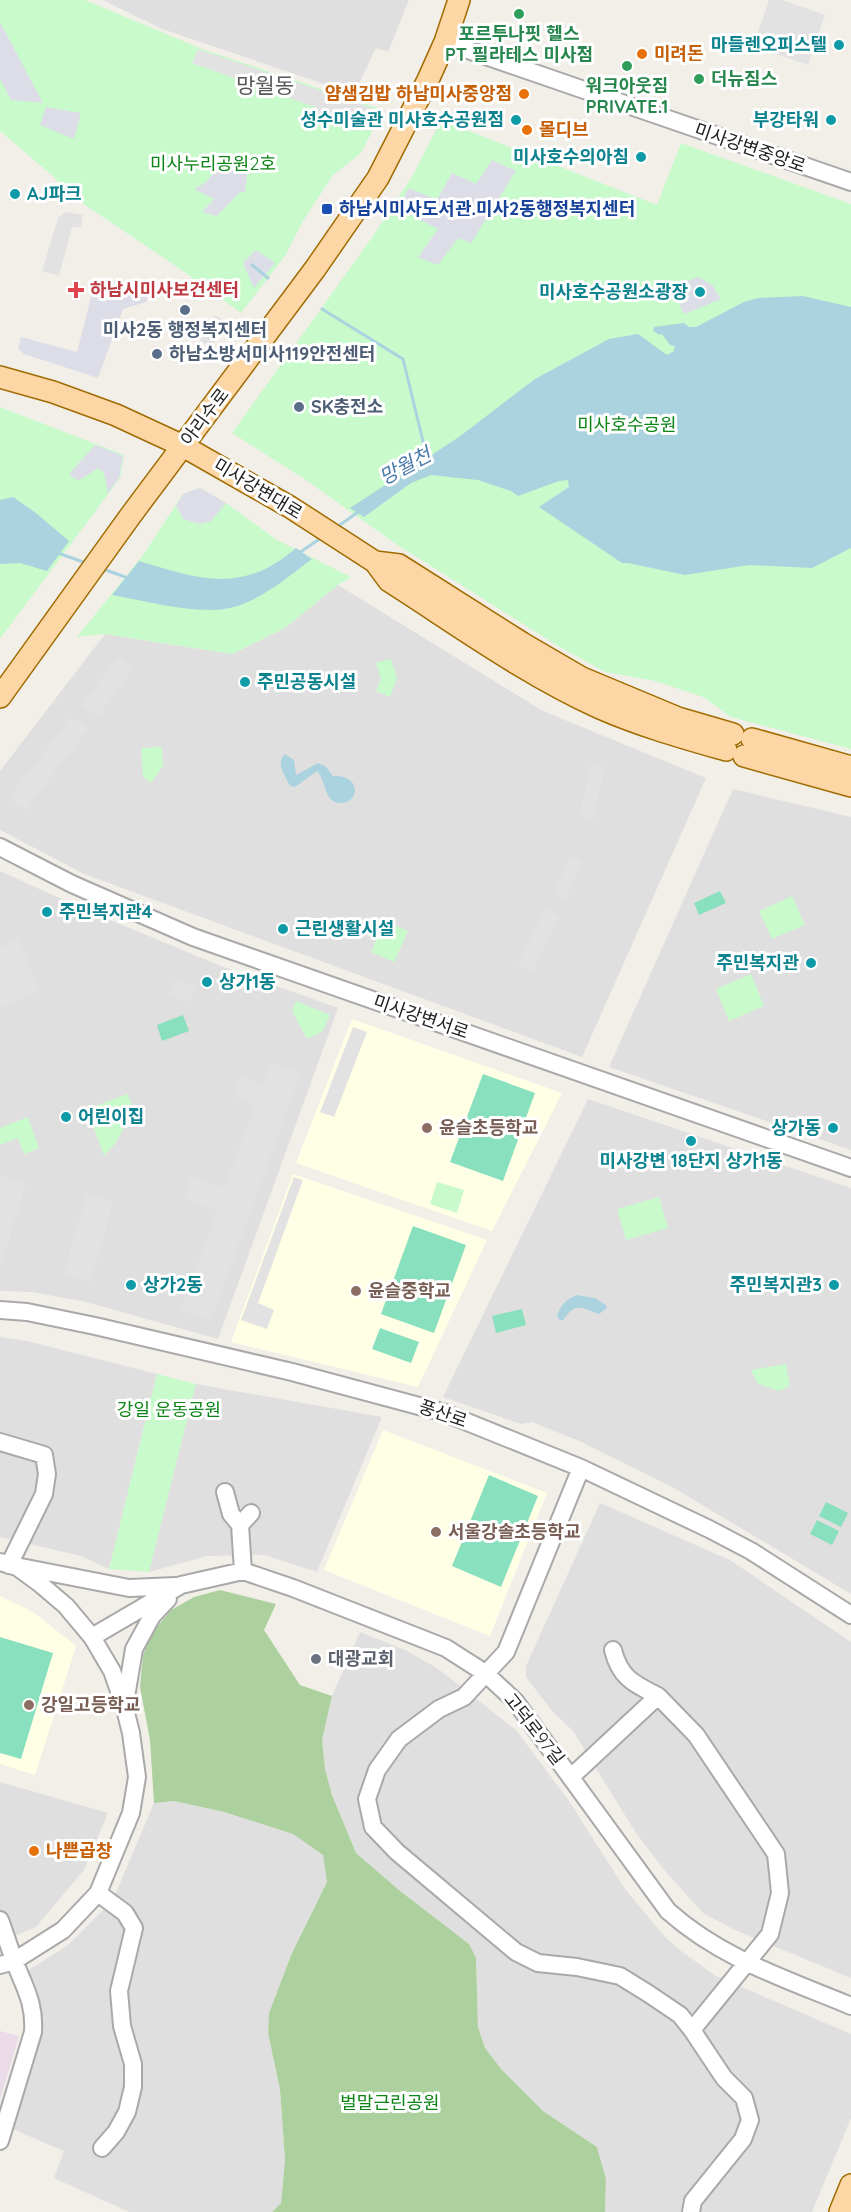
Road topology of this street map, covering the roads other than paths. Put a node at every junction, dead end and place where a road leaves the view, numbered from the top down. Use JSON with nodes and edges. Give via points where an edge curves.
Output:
{"nodes":[{"id":1,"x":459,"y":0,"type":"edge"},
{"id":2,"x":445,"y":42,"type":"junction"},
{"id":3,"x":851,"y":182,"type":"edge"},
{"id":4,"x":0,"y":377,"type":"edge"},
{"id":5,"x":183,"y":446,"type":"junction"},
{"id":6,"x":0,"y":697,"type":"edge"},
{"id":7,"x":739,"y":745,"type":"junction"},
{"id":8,"x":851,"y":767,"type":"edge"},
{"id":9,"x":851,"y":786,"type":"edge"},
{"id":10,"x":0,"y":847,"type":"edge"},
{"id":11,"x":851,"y":1168,"type":"edge"},
{"id":12,"x":0,"y":1310,"type":"edge"},
{"id":13,"x":0,"y":1442,"type":"edge"},
{"id":14,"x":581,"y":1468,"type":"junction"},
{"id":15,"x":225,"y":1492,"type":"dead end"},
{"id":16,"x":9,"y":1564,"type":"edge"},
{"id":17,"x":243,"y":1571,"type":"junction"},
{"id":18,"x":181,"y":1585,"type":"junction"},
{"id":19,"x":851,"y":1616,"type":"edge"},
{"id":20,"x":92,"y":1637,"type":"junction"},
{"id":21,"x":613,"y":1650,"type":"dead end"},
{"id":22,"x":484,"y":1673,"type":"junction"},
{"id":23,"x":658,"y":1696,"type":"junction"},
{"id":24,"x":124,"y":1705,"type":"junction"},
{"id":25,"x":571,"y":1776,"type":"junction"},
{"id":26,"x":98,"y":1893,"type":"junction"},
{"id":27,"x":0,"y":1920,"type":"edge"},
{"id":28,"x":7,"y":1963,"type":"edge"},
{"id":29,"x":746,"y":1963,"type":"junction"},
{"id":30,"x":851,"y":2006,"type":"edge"},
{"id":31,"x":692,"y":2030,"type":"junction"},
{"id":32,"x":0,"y":2141,"type":"edge"},
{"id":33,"x":102,"y":2148,"type":"dead end"},
{"id":34,"x":851,"y":2184,"type":"edge"},
{"id":35,"x":691,"y":2212,"type":"edge"},
{"id":36,"x":840,"y":2212,"type":"edge"}],
"edges":[{"from":1,"to":2,"type":"main road","name":"아리수로"},
{"from":2,"to":3,"type":"street","name":"미사강변중앙로"},
{"from":2,"to":5,"type":"main road","name":"아리수로","via":[[378,178]]},
{"from":4,"to":5,"type":"main road","name":"미사강변대로","via":[[116,415]]},
{"from":5,"to":6,"type":"main road","name":"아리수로"},
{"from":5,"to":7,"type":"main road","name":"미사강변대로","via":[[290,507],[375,562],[388,581],[531,672],[600,708],[669,734]]},
{"from":7,"to":8,"type":"main road","name":"미사강변대로"},
{"from":7,"to":9,"type":"main road","name":"미사강변대로"},
{"from":10,"to":11,"type":"street","name":"미사강변서로","via":[[72,884],[193,937]]},
{"from":12,"to":14,"type":"street","name":"풍산로","via":[[95,1326],[385,1395],[445,1413]]},
{"from":13,"to":16,"type":"street","via":[[44,1455],[47,1474],[44,1494]]},
{"from":14,"to":19,"type":"street","name":"풍산로","via":[[751,1551]]},
{"from":14,"to":22,"type":"street","via":[[506,1652]]},
{"from":15,"to":17,"type":"street","via":[[231,1514],[246,1519]]},
{"from":16,"to":18,"type":"street","via":[[129,1588]]},
{"from":16,"to":20,"type":"street","via":[[66,1606]]},
{"from":17,"to":18,"type":"street"},
{"from":17,"to":22,"type":"street","name":"고덕로97길","via":[[446,1648]]},
{"from":18,"to":20,"type":"street"},
{"from":18,"to":24,"type":"street","via":[[152,1616],[134,1649]]},
{"from":20,"to":24,"type":"street","via":[[112,1671]]},
{"from":21,"to":23,"type":"street","via":[[617,1666],[632,1682]]},
{"from":22,"to":25,"type":"street","name":"고덕로97길","via":[[515,1701]]},
{"from":22,"to":31,"type":"street","via":[[464,1697],[439,1709],[399,1739],[382,1762],[368,1799],[373,1827],[397,1852],[516,1952],[538,1964],[620,1976],[680,2015]]},
{"from":23,"to":25,"type":"street"},
{"from":23,"to":29,"type":"street","via":[[696,1735],[776,1854],[780,1893],[770,1934]]},
{"from":24,"to":26,"type":"street","via":[[137,1777],[131,1813]]},
{"from":25,"to":29,"type":"street","name":"고덕로97길","via":[[668,1911],[691,1931]]},
{"from":26,"to":28,"type":"street","via":[[63,1930]]},
{"from":26,"to":33,"type":"street","via":[[125,1913],[134,1928],[119,1991],[122,2026],[133,2064],[133,2087],[127,2112]]},
{"from":27,"to":28,"type":"street"},
{"from":28,"to":32,"type":"street","via":[[31,1999],[33,2024]]},
{"from":29,"to":30,"type":"street","name":"고덕로97길"},
{"from":29,"to":31,"type":"street"},
{"from":31,"to":35,"type":"street","via":[[724,2078],[744,2098],[750,2120],[743,2139],[693,2201]]},
{"from":34,"to":36,"type":"main road"}]}
